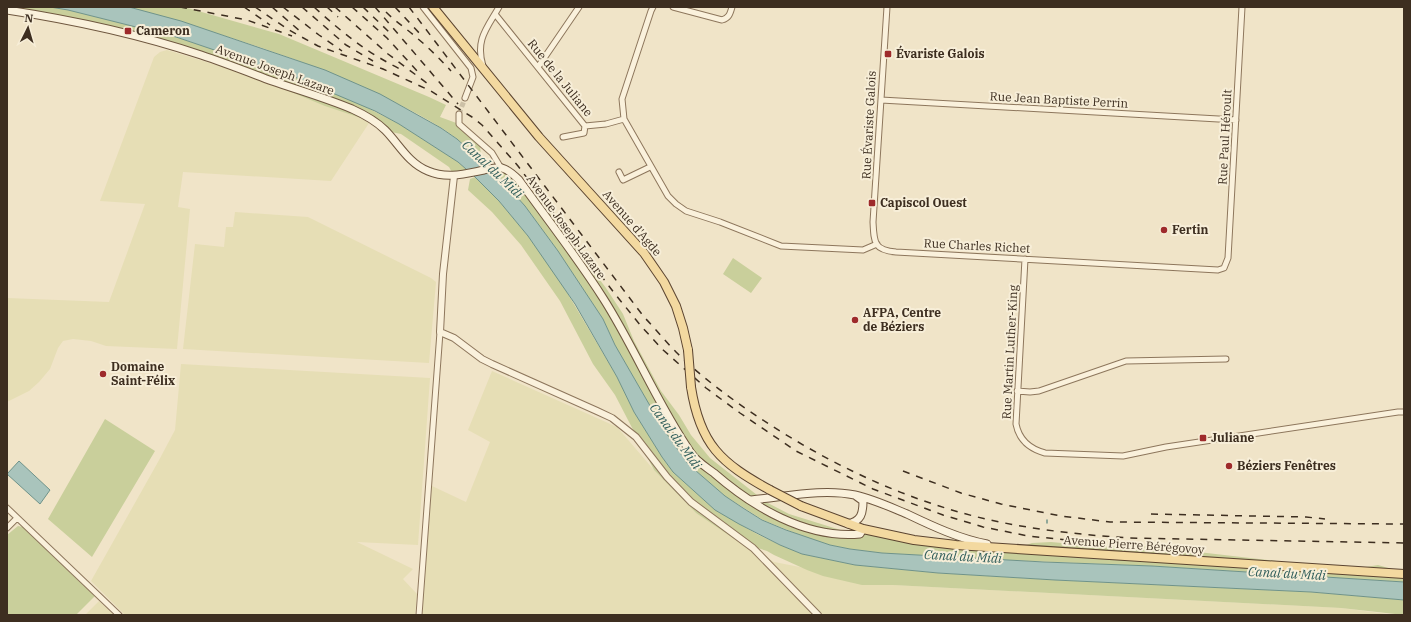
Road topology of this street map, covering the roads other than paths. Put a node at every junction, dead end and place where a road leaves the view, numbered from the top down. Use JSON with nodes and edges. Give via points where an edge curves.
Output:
{"nodes":[{"id":1,"x":423,"y":7,"type":"edge"},
{"id":2,"x":433,"y":7,"type":"edge"},
{"id":3,"x":499,"y":7,"type":"edge"},
{"id":4,"x":579,"y":7,"type":"edge"},
{"id":5,"x":653,"y":7,"type":"edge"},
{"id":6,"x":673,"y":7,"type":"edge"},
{"id":7,"x":732,"y":7,"type":"edge"},
{"id":8,"x":887,"y":7,"type":"edge"},
{"id":9,"x":1242,"y":7,"type":"edge"},
{"id":10,"x":7,"y":10,"type":"edge"},
{"id":11,"x":495,"y":14,"type":"junction"},
{"id":12,"x":538,"y":67,"type":"junction"},
{"id":13,"x":484,"y":71,"type":"junction"},
{"id":14,"x":465,"y":98,"type":"tunnel mouth"},
{"id":15,"x":881,"y":100,"type":"junction"},
{"id":16,"x":459,"y":114,"type":"tunnel mouth"},
{"id":17,"x":624,"y":119,"type":"junction"},
{"id":18,"x":1236,"y":120,"type":"junction"},
{"id":19,"x":585,"y":126,"type":"junction"},
{"id":20,"x":563,"y":137,"type":"dead end"},
{"id":21,"x":650,"y":167,"type":"junction"},
{"id":22,"x":498,"y":168,"type":"junction"},
{"id":23,"x":619,"y":172,"type":"dead end"},
{"id":24,"x":458,"y":175,"type":"junction"},
{"id":25,"x":877,"y":244,"type":"junction"},
{"id":26,"x":1025,"y":259,"type":"junction"},
{"id":27,"x":1224,"y":268,"type":"joint"},
{"id":28,"x":440,"y":332,"type":"junction"},
{"id":29,"x":1226,"y":359,"type":"dead end"},
{"id":30,"x":1017,"y":391,"type":"junction"},
{"id":31,"x":1404,"y":412,"type":"edge"},
{"id":32,"x":854,"y":495,"type":"junction"},
{"id":33,"x":751,"y":500,"type":"junction"},
{"id":34,"x":7,"y":508,"type":"edge"},
{"id":35,"x":17,"y":518,"type":"junction"},
{"id":36,"x":848,"y":524,"type":"junction"},
{"id":37,"x":7,"y":528,"type":"edge"},
{"id":38,"x":863,"y":529,"type":"junction"},
{"id":39,"x":1015,"y":550,"type":"junction"},
{"id":40,"x":1404,"y":574,"type":"edge"},
{"id":41,"x":119,"y":615,"type":"edge"},
{"id":42,"x":419,"y":615,"type":"edge"},
{"id":43,"x":818,"y":615,"type":"edge"}],
"edges":[{"from":1,"to":14,"type":"street","via":[[471,68],[473,78]]},
{"from":2,"to":13,"type":"main road","name":"Avenue d'Agde"},
{"from":3,"to":11,"type":"street"},
{"from":4,"to":12,"type":"street"},
{"from":5,"to":17,"type":"street","via":[[622,99]]},
{"from":6,"to":7,"type":"street","via":[[722,20],[731,13]]},
{"from":8,"to":15,"type":"street","name":"Rue Évariste Galois"},
{"from":9,"to":18,"type":"street","name":"Rue Paul Héroult"},
{"from":10,"to":24,"type":"main road","name":"Avenue Joseph Lazare","via":[[68,20],[157,42],[352,109],[377,122],[415,164],[436,174]]},
{"from":11,"to":12,"type":"street","name":"Rue de la Juliane"},
{"from":11,"to":13,"type":"street","via":[[483,33],[480,46]]},
{"from":12,"to":19,"type":"street","name":"Rue de la Juliane"},
{"from":13,"to":36,"type":"main road","name":"Avenue d'Agde","bridge":true,"via":[[539,137],[644,253],[664,282],[683,328],[698,419],[710,444],[724,460],[746,477],[800,506]]},
{"from":15,"to":18,"type":"street","name":"Rue Jean Baptiste Perrin"},
{"from":15,"to":25,"type":"street","name":"Rue Évariste Galois","via":[[873,222]]},
{"from":16,"to":22,"type":"street","via":[[459,124],[492,153]]},
{"from":17,"to":19,"type":"street","name":"Rue de la Juliane"},
{"from":17,"to":21,"type":"street"},
{"from":18,"to":27,"type":"street","name":"Rue Paul Héroult","via":[[1228,258]]},
{"from":19,"to":20,"type":"street","via":[[584,132]]},
{"from":21,"to":23,"type":"street","via":[[623,180]]},
{"from":21,"to":25,"type":"street","via":[[668,196],[686,211],[781,246],[863,250]]},
{"from":22,"to":24,"type":"main road","name":"Avenue Joseph Lazare"},
{"from":22,"to":33,"type":"main road","name":"Avenue Joseph Lazare","via":[[511,172],[519,180],[603,298],[692,455],[727,485]]},
{"from":24,"to":28,"type":"street","via":[[443,274]]},
{"from":25,"to":26,"type":"street","name":"Rue Charles Richet","via":[[885,251]]},
{"from":26,"to":27,"type":"street","name":"Rue Charles Richet","via":[[1218,270]]},
{"from":26,"to":30,"type":"street","name":"Rue Martin Luther-King"},
{"from":28,"to":42,"type":"street"},
{"from":28,"to":43,"type":"street","via":[[454,338],[482,359],[612,418],[627,429],[691,502],[753,548]]},
{"from":29,"to":30,"type":"street","via":[[1126,361],[1039,391]]},
{"from":30,"to":31,"type":"street","name":"Rue Martin Luther-King","via":[[1017,430],[1024,442],[1045,453],[1123,456],[1166,447]]},
{"from":32,"to":33,"type":"main road","via":[[813,494]]},
{"from":32,"to":36,"type":"main road","via":[[863,501],[863,510],[860,518]]},
{"from":32,"to":39,"type":"main road","via":[[877,501],[974,542]]},
{"from":33,"to":38,"type":"main road","name":"Avenue Joseph Lazare","via":[[766,511],[829,534],[860,534]]},
{"from":34,"to":35,"type":"street"},
{"from":35,"to":37,"type":"street"},
{"from":35,"to":41,"type":"street"},
{"from":36,"to":38,"type":"main road","name":"Avenue d'Agde"},
{"from":38,"to":39,"type":"main road","name":"Avenue Pierre Bérégovoy","via":[[914,540]]},
{"from":39,"to":40,"type":"main road","name":"Avenue Pierre Bérégovoy"}]}
